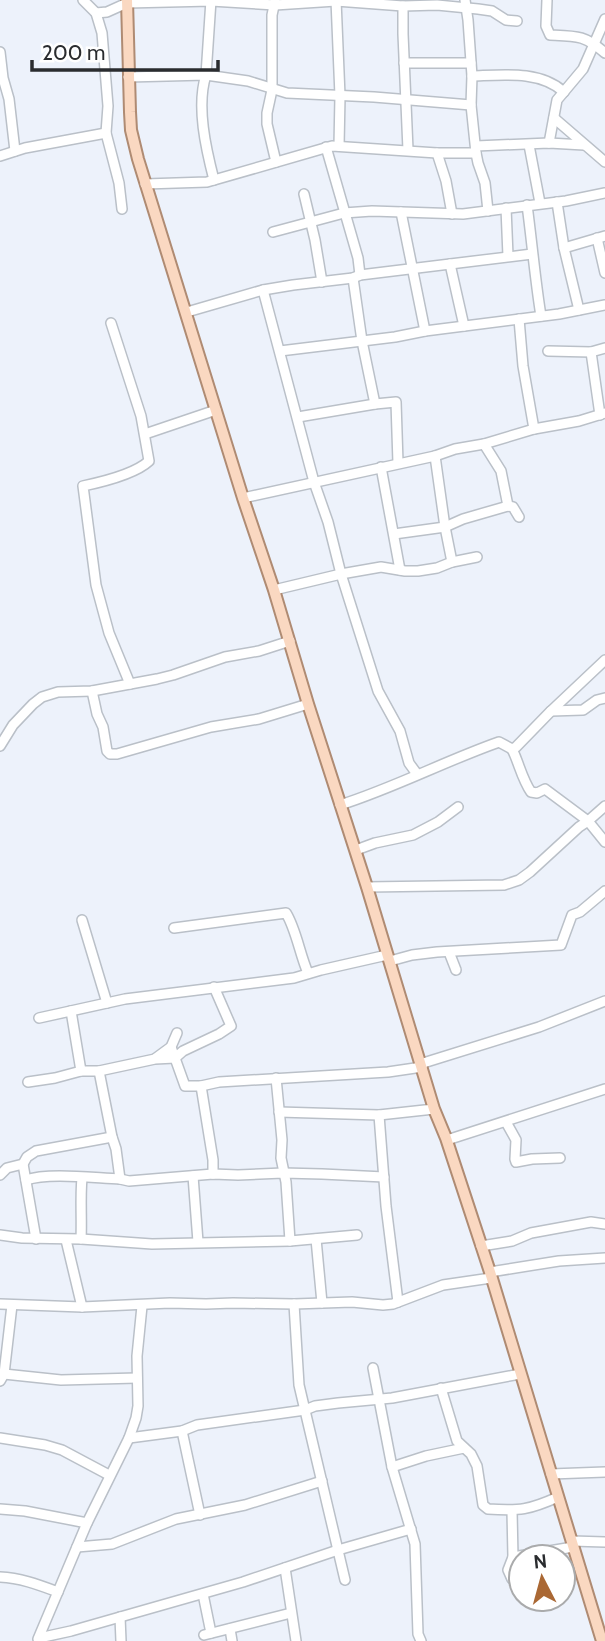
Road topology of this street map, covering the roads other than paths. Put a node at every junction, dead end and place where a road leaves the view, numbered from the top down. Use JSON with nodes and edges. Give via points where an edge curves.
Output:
{"nodes":[{"id":1,"x":83,"y":0,"type":"edge"},
{"id":2,"x":547,"y":0,"type":"edge"},
{"id":3,"x":211,"y":1,"type":"edge"},
{"id":4,"x":336,"y":1,"type":"edge"},
{"id":5,"x":127,"y":2,"type":"edge"},
{"id":6,"x":275,"y":2,"type":"edge"},
{"id":7,"x":409,"y":4,"type":"edge"},
{"id":8,"x":465,"y":4,"type":"edge"},
{"id":9,"x":96,"y":13,"type":"junction"},
{"id":10,"x":605,"y":19,"type":"edge"},
{"id":11,"x":517,"y":20,"type":"dead end"},
{"id":12,"x":595,"y":44,"type":"junction"},
{"id":13,"x":0,"y":52,"type":"edge"},
{"id":14,"x":605,"y":53,"type":"edge"},
{"id":15,"x":404,"y":63,"type":"junction"},
{"id":16,"x":471,"y":63,"type":"junction"},
{"id":17,"x":206,"y":75,"type":"junction"},
{"id":18,"x":472,"y":76,"type":"junction"},
{"id":19,"x":128,"y":77,"type":"junction"},
{"id":20,"x":272,"y":90,"type":"junction"},
{"id":21,"x":564,"y":92,"type":"junction"},
{"id":22,"x":340,"y":96,"type":"junction"},
{"id":23,"x":405,"y":99,"type":"junction"},
{"id":24,"x":471,"y":105,"type":"junction"},
{"id":25,"x":554,"y":118,"type":"junction"},
{"id":26,"x":106,"y":133,"type":"junction"},
{"id":27,"x":549,"y":143,"type":"junction"},
{"id":28,"x":529,"y":145,"type":"junction"},
{"id":29,"x":584,"y":145,"type":"junction"},
{"id":30,"x":339,"y":146,"type":"junction"},
{"id":31,"x":326,"y":147,"type":"junction"},
{"id":32,"x":476,"y":149,"type":"junction"},
{"id":33,"x":408,"y":150,"type":"junction"},
{"id":34,"x":15,"y":151,"type":"junction"},
{"id":35,"x":437,"y":153,"type":"junction"},
{"id":36,"x":603,"y":155,"type":"edge"},
{"id":37,"x":0,"y":156,"type":"edge"},
{"id":38,"x":276,"y":162,"type":"junction"},
{"id":39,"x":214,"y":180,"type":"junction"},
{"id":40,"x":145,"y":184,"type":"junction"},
{"id":41,"x":605,"y":193,"type":"edge"},
{"id":42,"x":304,"y":194,"type":"dead end"},
{"id":43,"x":557,"y":202,"type":"junction"},
{"id":44,"x":540,"y":203,"type":"junction"},
{"id":45,"x":527,"y":205,"type":"junction"},
{"id":46,"x":506,"y":208,"type":"junction"},
{"id":47,"x":122,"y":209,"type":"dead end"},
{"id":48,"x":488,"y":211,"type":"junction"},
{"id":49,"x":401,"y":212,"type":"junction"},
{"id":50,"x":344,"y":213,"type":"junction"},
{"id":51,"x":452,"y":214,"type":"junction"},
{"id":52,"x":310,"y":222,"type":"junction"},
{"id":53,"x":273,"y":232,"type":"dead end"},
{"id":54,"x":601,"y":237,"type":"edge"},
{"id":55,"x":564,"y":248,"type":"junction"},
{"id":56,"x":532,"y":254,"type":"junction"},
{"id":57,"x":508,"y":256,"type":"junction"},
{"id":58,"x":450,"y":264,"type":"junction"},
{"id":59,"x":413,"y":268,"type":"junction"},
{"id":60,"x":605,"y":273,"type":"edge"},
{"id":61,"x":357,"y":276,"type":"junction"},
{"id":62,"x":322,"y":282,"type":"junction"},
{"id":63,"x":263,"y":290,"type":"junction"},
{"id":64,"x":605,"y":305,"type":"edge"},
{"id":65,"x":579,"y":310,"type":"junction"},
{"id":66,"x":187,"y":312,"type":"junction"},
{"id":67,"x":541,"y":316,"type":"junction"},
{"id":68,"x":519,"y":320,"type":"junction"},
{"id":69,"x":111,"y":323,"type":"dead end"},
{"id":70,"x":464,"y":326,"type":"junction"},
{"id":71,"x":425,"y":331,"type":"junction"},
{"id":72,"x":362,"y":341,"type":"junction"},
{"id":73,"x":605,"y":348,"type":"edge"},
{"id":74,"x":280,"y":351,"type":"junction"},
{"id":75,"x":548,"y":351,"type":"dead end"},
{"id":76,"x":591,"y":352,"type":"junction"},
{"id":77,"x":375,"y":404,"type":"junction"},
{"id":78,"x":216,"y":410,"type":"junction"},
{"id":79,"x":602,"y":414,"type":"edge"},
{"id":80,"x":298,"y":417,"type":"junction"},
{"id":81,"x":534,"y":429,"type":"junction"},
{"id":82,"x":145,"y":434,"type":"junction"},
{"id":83,"x":484,"y":444,"type":"junction"},
{"id":84,"x":435,"y":456,"type":"junction"},
{"id":85,"x":398,"y":463,"type":"junction"},
{"id":86,"x":381,"y":467,"type":"junction"},
{"id":87,"x":314,"y":482,"type":"junction"},
{"id":88,"x":243,"y":498,"type":"junction"},
{"id":89,"x":508,"y":506,"type":"junction"},
{"id":90,"x":519,"y":517,"type":"dead end"},
{"id":91,"x":445,"y":527,"type":"junction"},
{"id":92,"x":394,"y":534,"type":"junction"},
{"id":93,"x":477,"y":557,"type":"dead end"},
{"id":94,"x":452,"y":562,"type":"junction"},
{"id":95,"x":400,"y":570,"type":"junction"},
{"id":96,"x":341,"y":574,"type":"junction"},
{"id":97,"x":274,"y":590,"type":"junction"},
{"id":98,"x":290,"y":641,"type":"junction"},
{"id":99,"x":605,"y":660,"type":"edge"},
{"id":100,"x":130,"y":684,"type":"junction"},
{"id":101,"x":92,"y":691,"type":"junction"},
{"id":102,"x":605,"y":698,"type":"edge"},
{"id":103,"x":308,"y":704,"type":"junction"},
{"id":104,"x":551,"y":711,"type":"junction"},
{"id":105,"x":0,"y":746,"type":"edge"},
{"id":106,"x":512,"y":749,"type":"junction"},
{"id":107,"x":417,"y":774,"type":"junction"},
{"id":108,"x":340,"y":805,"type":"junction"},
{"id":109,"x":605,"y":806,"type":"edge"},
{"id":110,"x":458,"y":807,"type":"dead end"},
{"id":111,"x":588,"y":821,"type":"junction"},
{"id":112,"x":605,"y":842,"type":"edge"},
{"id":113,"x":356,"y":850,"type":"junction"},
{"id":114,"x":367,"y":887,"type":"junction"},
{"id":115,"x":605,"y":891,"type":"edge"},
{"id":116,"x":82,"y":920,"type":"dead end"},
{"id":117,"x":174,"y":928,"type":"dead end"},
{"id":118,"x":449,"y":952,"type":"junction"},
{"id":119,"x":388,"y":958,"type":"junction"},
{"id":120,"x":456,"y":970,"type":"dead end"},
{"id":121,"x":308,"y":973,"type":"junction"},
{"id":122,"x":214,"y":987,"type":"junction"},
{"id":123,"x":605,"y":1001,"type":"edge"},
{"id":124,"x":107,"y":1003,"type":"junction"},
{"id":125,"x":71,"y":1011,"type":"junction"},
{"id":126,"x":39,"y":1018,"type":"dead end"},
{"id":127,"x":177,"y":1033,"type":"dead end"},
{"id":128,"x":171,"y":1047,"type":"junction"},
{"id":129,"x":175,"y":1058,"type":"junction"},
{"id":130,"x":155,"y":1059,"type":"junction"},
{"id":131,"x":421,"y":1065,"type":"junction"},
{"id":132,"x":99,"y":1071,"type":"junction"},
{"id":133,"x":81,"y":1072,"type":"junction"},
{"id":134,"x":276,"y":1078,"type":"junction"},
{"id":135,"x":28,"y":1082,"type":"dead end"},
{"id":136,"x":201,"y":1086,"type":"junction"},
{"id":137,"x":605,"y":1089,"type":"edge"},
{"id":138,"x":434,"y":1109,"type":"junction"},
{"id":139,"x":279,"y":1112,"type":"junction"},
{"id":140,"x":379,"y":1115,"type":"junction"},
{"id":141,"x":506,"y":1122,"type":"junction"},
{"id":142,"x":112,"y":1137,"type":"junction"},
{"id":143,"x":446,"y":1140,"type":"junction"},
{"id":144,"x":561,"y":1158,"type":"dead end"},
{"id":145,"x":23,"y":1164,"type":"junction"},
{"id":146,"x":283,"y":1173,"type":"junction"},
{"id":147,"x":212,"y":1174,"type":"junction"},
{"id":148,"x":0,"y":1175,"type":"edge"},
{"id":149,"x":193,"y":1176,"type":"junction"},
{"id":150,"x":384,"y":1177,"type":"junction"},
{"id":151,"x":82,"y":1178,"type":"junction"},
{"id":152,"x":120,"y":1179,"type":"junction"},
{"id":153,"x":26,"y":1180,"type":"junction"},
{"id":154,"x":605,"y":1224,"type":"edge"},
{"id":155,"x":0,"y":1235,"type":"edge"},
{"id":156,"x":357,"y":1235,"type":"dead end"},
{"id":157,"x":36,"y":1239,"type":"junction"},
{"id":158,"x":80,"y":1239,"type":"junction"},
{"id":159,"x":316,"y":1239,"type":"junction"},
{"id":160,"x":66,"y":1240,"type":"junction"},
{"id":161,"x":290,"y":1241,"type":"junction"},
{"id":162,"x":198,"y":1242,"type":"junction"},
{"id":163,"x":481,"y":1247,"type":"junction"},
{"id":164,"x":605,"y":1258,"type":"edge"},
{"id":165,"x":491,"y":1275,"type":"junction"},
{"id":166,"x":398,"y":1302,"type":"junction"},
{"id":167,"x":322,"y":1303,"type":"junction"},
{"id":168,"x":0,"y":1304,"type":"edge"},
{"id":169,"x":294,"y":1304,"type":"junction"},
{"id":170,"x":12,"y":1305,"type":"junction"},
{"id":171,"x":142,"y":1306,"type":"junction"},
{"id":172,"x":82,"y":1307,"type":"junction"},
{"id":173,"x":373,"y":1368,"type":"dead end"},
{"id":174,"x":520,"y":1374,"type":"junction"},
{"id":175,"x":2,"y":1377,"type":"edge"},
{"id":176,"x":137,"y":1378,"type":"junction"},
{"id":177,"x":440,"y":1388,"type":"junction"},
{"id":178,"x":378,"y":1398,"type":"junction"},
{"id":179,"x":305,"y":1410,"type":"junction"},
{"id":180,"x":183,"y":1431,"type":"junction"},
{"id":181,"x":0,"y":1438,"type":"edge"},
{"id":182,"x":128,"y":1438,"type":"junction"},
{"id":183,"x":464,"y":1448,"type":"junction"},
{"id":184,"x":392,"y":1467,"type":"junction"},
{"id":185,"x":605,"y":1472,"type":"edge"},
{"id":186,"x":109,"y":1475,"type":"junction"},
{"id":187,"x":551,"y":1475,"type":"junction"},
{"id":188,"x":322,"y":1481,"type":"junction"},
{"id":189,"x":558,"y":1497,"type":"junction"},
{"id":190,"x":0,"y":1508,"type":"edge"},
{"id":191,"x":512,"y":1511,"type":"junction"},
{"id":192,"x":200,"y":1515,"type":"junction"},
{"id":193,"x":86,"y":1523,"type":"junction"},
{"id":194,"x":411,"y":1530,"type":"junction"},
{"id":195,"x":605,"y":1542,"type":"edge"},
{"id":196,"x":513,"y":1543,"type":"edge"},
{"id":197,"x":573,"y":1543,"type":"edge"},
{"id":198,"x":577,"y":1544,"type":"edge"},
{"id":199,"x":77,"y":1547,"type":"junction"},
{"id":200,"x":338,"y":1550,"type":"junction"},
{"id":201,"x":577,"y":1557,"type":"edge"},
{"id":202,"x":285,"y":1568,"type":"junction"},
{"id":203,"x":0,"y":1577,"type":"edge"},
{"id":204,"x":345,"y":1580,"type":"dead end"},
{"id":205,"x":58,"y":1592,"type":"junction"},
{"id":206,"x":203,"y":1594,"type":"junction"},
{"id":207,"x":291,"y":1613,"type":"junction"},
{"id":208,"x":120,"y":1617,"type":"junction"},
{"id":209,"x":230,"y":1629,"type":"junction"},
{"id":210,"x":38,"y":1639,"type":"edge"},
{"id":211,"x":121,"y":1641,"type":"edge"},
{"id":212,"x":232,"y":1641,"type":"edge"},
{"id":213,"x":296,"y":1641,"type":"edge"},
{"id":214,"x":421,"y":1641,"type":"edge"},
{"id":215,"x":602,"y":1641,"type":"edge"}],
"edges":[{"from":1,"to":9,"type":"street"},
{"from":2,"to":12,"type":"street","via":[[550,35],[580,36]]},
{"from":3,"to":5,"type":"street"},
{"from":3,"to":6,"type":"street"},
{"from":3,"to":17,"type":"street"},
{"from":4,"to":6,"type":"street"},
{"from":4,"to":7,"type":"street"},
{"from":4,"to":22,"type":"street"},
{"from":5,"to":9,"type":"street"},
{"from":5,"to":19,"type":"main road"},
{"from":6,"to":20,"type":"street"},
{"from":7,"to":8,"type":"street"},
{"from":7,"to":15,"type":"street"},
{"from":8,"to":11,"type":"street"},
{"from":8,"to":16,"type":"street"},
{"from":9,"to":26,"type":"street","via":[[107,76]]},
{"from":10,"to":12,"type":"street"},
{"from":12,"to":14,"type":"street"},
{"from":12,"to":21,"type":"street"},
{"from":13,"to":34,"type":"street"},
{"from":15,"to":16,"type":"street"},
{"from":15,"to":23,"type":"street"},
{"from":16,"to":18,"type":"street"},
{"from":17,"to":19,"type":"street"},
{"from":17,"to":20,"type":"street"},
{"from":17,"to":39,"type":"street","via":[[204,135]]},
{"from":18,"to":21,"type":"street","via":[[541,79]]},
{"from":18,"to":24,"type":"street"},
{"from":19,"to":40,"type":"main road","via":[[131,130]]},
{"from":20,"to":22,"type":"street"},
{"from":20,"to":38,"type":"street","via":[[267,124]]},
{"from":21,"to":25,"type":"street","via":[[557,100]]},
{"from":22,"to":23,"type":"street"},
{"from":22,"to":30,"type":"street"},
{"from":23,"to":24,"type":"street"},
{"from":23,"to":33,"type":"street"},
{"from":24,"to":32,"type":"street"},
{"from":25,"to":27,"type":"street"},
{"from":25,"to":29,"type":"street"},
{"from":26,"to":34,"type":"street"},
{"from":26,"to":47,"type":"street"},
{"from":27,"to":28,"type":"street"},
{"from":27,"to":29,"type":"street"},
{"from":28,"to":32,"type":"street"},
{"from":28,"to":44,"type":"street"},
{"from":29,"to":36,"type":"street"},
{"from":30,"to":31,"type":"street"},
{"from":30,"to":33,"type":"street"},
{"from":31,"to":38,"type":"street"},
{"from":31,"to":50,"type":"street"},
{"from":32,"to":35,"type":"street"},
{"from":32,"to":48,"type":"street"},
{"from":33,"to":35,"type":"street"},
{"from":34,"to":37,"type":"street"},
{"from":35,"to":51,"type":"street"},
{"from":38,"to":39,"type":"street"},
{"from":39,"to":40,"type":"street"},
{"from":40,"to":66,"type":"main road"},
{"from":41,"to":43,"type":"street"},
{"from":42,"to":52,"type":"street"},
{"from":43,"to":44,"type":"street"},
{"from":43,"to":55,"type":"street"},
{"from":44,"to":45,"type":"street"},
{"from":45,"to":46,"type":"street"},
{"from":45,"to":56,"type":"street"},
{"from":46,"to":48,"type":"street"},
{"from":46,"to":57,"type":"street"},
{"from":48,"to":51,"type":"street"},
{"from":49,"to":50,"type":"street"},
{"from":49,"to":51,"type":"street"},
{"from":49,"to":59,"type":"street"},
{"from":50,"to":52,"type":"street"},
{"from":50,"to":61,"type":"street","via":[[358,258]]},
{"from":52,"to":53,"type":"street"},
{"from":52,"to":62,"type":"street"},
{"from":54,"to":55,"type":"street"},
{"from":54,"to":60,"type":"street"},
{"from":55,"to":65,"type":"street"},
{"from":56,"to":57,"type":"street"},
{"from":56,"to":67,"type":"street"},
{"from":57,"to":58,"type":"street"},
{"from":58,"to":59,"type":"street"},
{"from":58,"to":70,"type":"street"},
{"from":59,"to":61,"type":"street"},
{"from":59,"to":71,"type":"street"},
{"from":61,"to":62,"type":"street"},
{"from":61,"to":72,"type":"street"},
{"from":62,"to":63,"type":"street"},
{"from":63,"to":66,"type":"street"},
{"from":63,"to":74,"type":"street"},
{"from":64,"to":65,"type":"street"},
{"from":65,"to":67,"type":"street"},
{"from":66,"to":78,"type":"main road"},
{"from":67,"to":68,"type":"street"},
{"from":68,"to":70,"type":"street"},
{"from":68,"to":81,"type":"street"},
{"from":69,"to":82,"type":"street"},
{"from":70,"to":71,"type":"street"},
{"from":71,"to":72,"type":"street"},
{"from":72,"to":74,"type":"street"},
{"from":72,"to":77,"type":"street"},
{"from":73,"to":76,"type":"street"},
{"from":74,"to":80,"type":"street"},
{"from":75,"to":76,"type":"street"},
{"from":76,"to":79,"type":"street"},
{"from":77,"to":80,"type":"street"},
{"from":77,"to":85,"type":"street","via":[[396,402]]},
{"from":78,"to":82,"type":"street"},
{"from":78,"to":88,"type":"main road"},
{"from":79,"to":81,"type":"street"},
{"from":80,"to":87,"type":"street"},
{"from":81,"to":83,"type":"street"},
{"from":82,"to":100,"type":"street","via":[[149,461],[83,486],[96,585]]},
{"from":83,"to":84,"type":"street"},
{"from":83,"to":89,"type":"street","via":[[501,471]]},
{"from":84,"to":85,"type":"street"},
{"from":84,"to":91,"type":"street"},
{"from":85,"to":86,"type":"street"},
{"from":86,"to":87,"type":"street"},
{"from":86,"to":92,"type":"street"},
{"from":87,"to":88,"type":"street"},
{"from":87,"to":96,"type":"street"},
{"from":88,"to":97,"type":"main road"},
{"from":89,"to":90,"type":"street"},
{"from":89,"to":91,"type":"street"},
{"from":91,"to":92,"type":"street"},
{"from":91,"to":94,"type":"street"},
{"from":92,"to":95,"type":"street"},
{"from":93,"to":94,"type":"street"},
{"from":94,"to":95,"type":"street","via":[[418,571]]},
{"from":95,"to":96,"type":"street","via":[[381,566]]},
{"from":96,"to":97,"type":"street"},
{"from":96,"to":107,"type":"street","via":[[378,691]]},
{"from":97,"to":98,"type":"main road"},
{"from":98,"to":100,"type":"street"},
{"from":98,"to":103,"type":"main road"},
{"from":99,"to":104,"type":"street"},
{"from":100,"to":101,"type":"street"},
{"from":101,"to":103,"type":"street","via":[[110,754]]},
{"from":101,"to":105,"type":"street","via":[[42,697],[13,725]]},
{"from":102,"to":104,"type":"street","via":[[583,710]]},
{"from":103,"to":108,"type":"main road"},
{"from":104,"to":106,"type":"street"},
{"from":106,"to":107,"type":"street","via":[[499,742]]},
{"from":106,"to":111,"type":"street","via":[[531,792],[545,789]]},
{"from":107,"to":108,"type":"street"},
{"from":108,"to":113,"type":"main road"},
{"from":109,"to":111,"type":"street"},
{"from":110,"to":113,"type":"street","via":[[413,835]]},
{"from":111,"to":112,"type":"street"},
{"from":111,"to":114,"type":"street","via":[[530,872],[504,885]]},
{"from":113,"to":114,"type":"main road"},
{"from":114,"to":119,"type":"main road"},
{"from":115,"to":118,"type":"street","via":[[572,915],[561,945]]},
{"from":116,"to":124,"type":"street"},
{"from":117,"to":121,"type":"street","via":[[286,913]]},
{"from":118,"to":119,"type":"street"},
{"from":118,"to":120,"type":"street"},
{"from":119,"to":121,"type":"street"},
{"from":119,"to":131,"type":"main road"},
{"from":121,"to":122,"type":"street"},
{"from":122,"to":124,"type":"street"},
{"from":122,"to":129,"type":"street","via":[[231,1026]]},
{"from":123,"to":131,"type":"street"},
{"from":124,"to":125,"type":"street"},
{"from":125,"to":126,"type":"street"},
{"from":125,"to":133,"type":"street"},
{"from":127,"to":128,"type":"street"},
{"from":128,"to":129,"type":"street"},
{"from":128,"to":130,"type":"street"},
{"from":129,"to":130,"type":"street"},
{"from":129,"to":136,"type":"street","via":[[185,1086]]},
{"from":130,"to":132,"type":"street"},
{"from":131,"to":134,"type":"street","via":[[388,1072]]},
{"from":131,"to":138,"type":"main road"},
{"from":132,"to":133,"type":"street"},
{"from":132,"to":142,"type":"street"},
{"from":133,"to":135,"type":"street"},
{"from":134,"to":136,"type":"street"},
{"from":134,"to":139,"type":"street"},
{"from":136,"to":147,"type":"street"},
{"from":137,"to":141,"type":"street"},
{"from":138,"to":140,"type":"street"},
{"from":138,"to":143,"type":"main road"},
{"from":139,"to":140,"type":"street"},
{"from":139,"to":146,"type":"street"},
{"from":140,"to":150,"type":"street"},
{"from":141,"to":143,"type":"street"},
{"from":141,"to":144,"type":"street","via":[[516,1140],[516,1162]]},
{"from":142,"to":145,"type":"street","via":[[36,1151]]},
{"from":142,"to":152,"type":"street"},
{"from":143,"to":163,"type":"main road"},
{"from":145,"to":148,"type":"street"},
{"from":145,"to":153,"type":"street"},
{"from":146,"to":147,"type":"street"},
{"from":146,"to":150,"type":"street"},
{"from":146,"to":161,"type":"street"},
{"from":147,"to":149,"type":"street"},
{"from":149,"to":152,"type":"street"},
{"from":149,"to":162,"type":"street"},
{"from":150,"to":166,"type":"street"},
{"from":151,"to":152,"type":"street"},
{"from":151,"to":153,"type":"street"},
{"from":151,"to":158,"type":"street"},
{"from":153,"to":157,"type":"street"},
{"from":154,"to":163,"type":"street","via":[[531,1233]]},
{"from":155,"to":157,"type":"street"},
{"from":156,"to":159,"type":"street"},
{"from":157,"to":160,"type":"street"},
{"from":158,"to":160,"type":"street"},
{"from":158,"to":162,"type":"street"},
{"from":159,"to":161,"type":"street"},
{"from":159,"to":167,"type":"street"},
{"from":160,"to":172,"type":"street"},
{"from":161,"to":162,"type":"street"},
{"from":163,"to":165,"type":"main road"},
{"from":164,"to":165,"type":"street","via":[[559,1261]]},
{"from":165,"to":166,"type":"street","via":[[443,1285]]},
{"from":165,"to":174,"type":"main road"},
{"from":166,"to":167,"type":"street"},
{"from":167,"to":169,"type":"street"},
{"from":168,"to":170,"type":"street"},
{"from":169,"to":171,"type":"street"},
{"from":169,"to":179,"type":"street"},
{"from":170,"to":172,"type":"street"},
{"from":170,"to":175,"type":"street"},
{"from":171,"to":172,"type":"street"},
{"from":171,"to":176,"type":"street"},
{"from":173,"to":178,"type":"street"},
{"from":174,"to":177,"type":"street"},
{"from":174,"to":187,"type":"main road"},
{"from":175,"to":176,"type":"street"},
{"from":176,"to":182,"type":"street","via":[[138,1406]]},
{"from":177,"to":178,"type":"street"},
{"from":177,"to":183,"type":"street","via":[[457,1441]]},
{"from":178,"to":179,"type":"street"},
{"from":178,"to":184,"type":"street"},
{"from":179,"to":180,"type":"street","via":[[197,1425]]},
{"from":179,"to":188,"type":"street"},
{"from":180,"to":182,"type":"street"},
{"from":180,"to":192,"type":"street"},
{"from":181,"to":186,"type":"street","via":[[62,1450]]},
{"from":182,"to":186,"type":"street"},
{"from":183,"to":184,"type":"street"},
{"from":183,"to":191,"type":"street","via":[[477,1466],[483,1505]]},
{"from":184,"to":194,"type":"street"},
{"from":185,"to":187,"type":"street"},
{"from":186,"to":193,"type":"street"},
{"from":187,"to":189,"type":"main road"},
{"from":188,"to":192,"type":"street"},
{"from":188,"to":200,"type":"street"},
{"from":189,"to":191,"type":"street"},
{"from":189,"to":197,"type":"main road"},
{"from":190,"to":193,"type":"street"},
{"from":191,"to":196,"type":"street"},
{"from":192,"to":199,"type":"street","via":[[176,1518],[112,1544]]},
{"from":193,"to":199,"type":"street"},
{"from":194,"to":200,"type":"street"},
{"from":194,"to":214,"type":"street"},
{"from":195,"to":198,"type":"street"},
{"from":199,"to":205,"type":"street"},
{"from":200,"to":202,"type":"street"},
{"from":200,"to":204,"type":"street"},
{"from":201,"to":215,"type":"main road"},
{"from":202,"to":206,"type":"street"},
{"from":202,"to":207,"type":"street"},
{"from":203,"to":205,"type":"street"},
{"from":205,"to":210,"type":"street"},
{"from":206,"to":208,"type":"street"},
{"from":206,"to":209,"type":"street","via":[[208,1634]]},
{"from":207,"to":209,"type":"street"},
{"from":207,"to":213,"type":"street"},
{"from":208,"to":210,"type":"street"},
{"from":208,"to":211,"type":"street"},
{"from":209,"to":212,"type":"street"}]}
